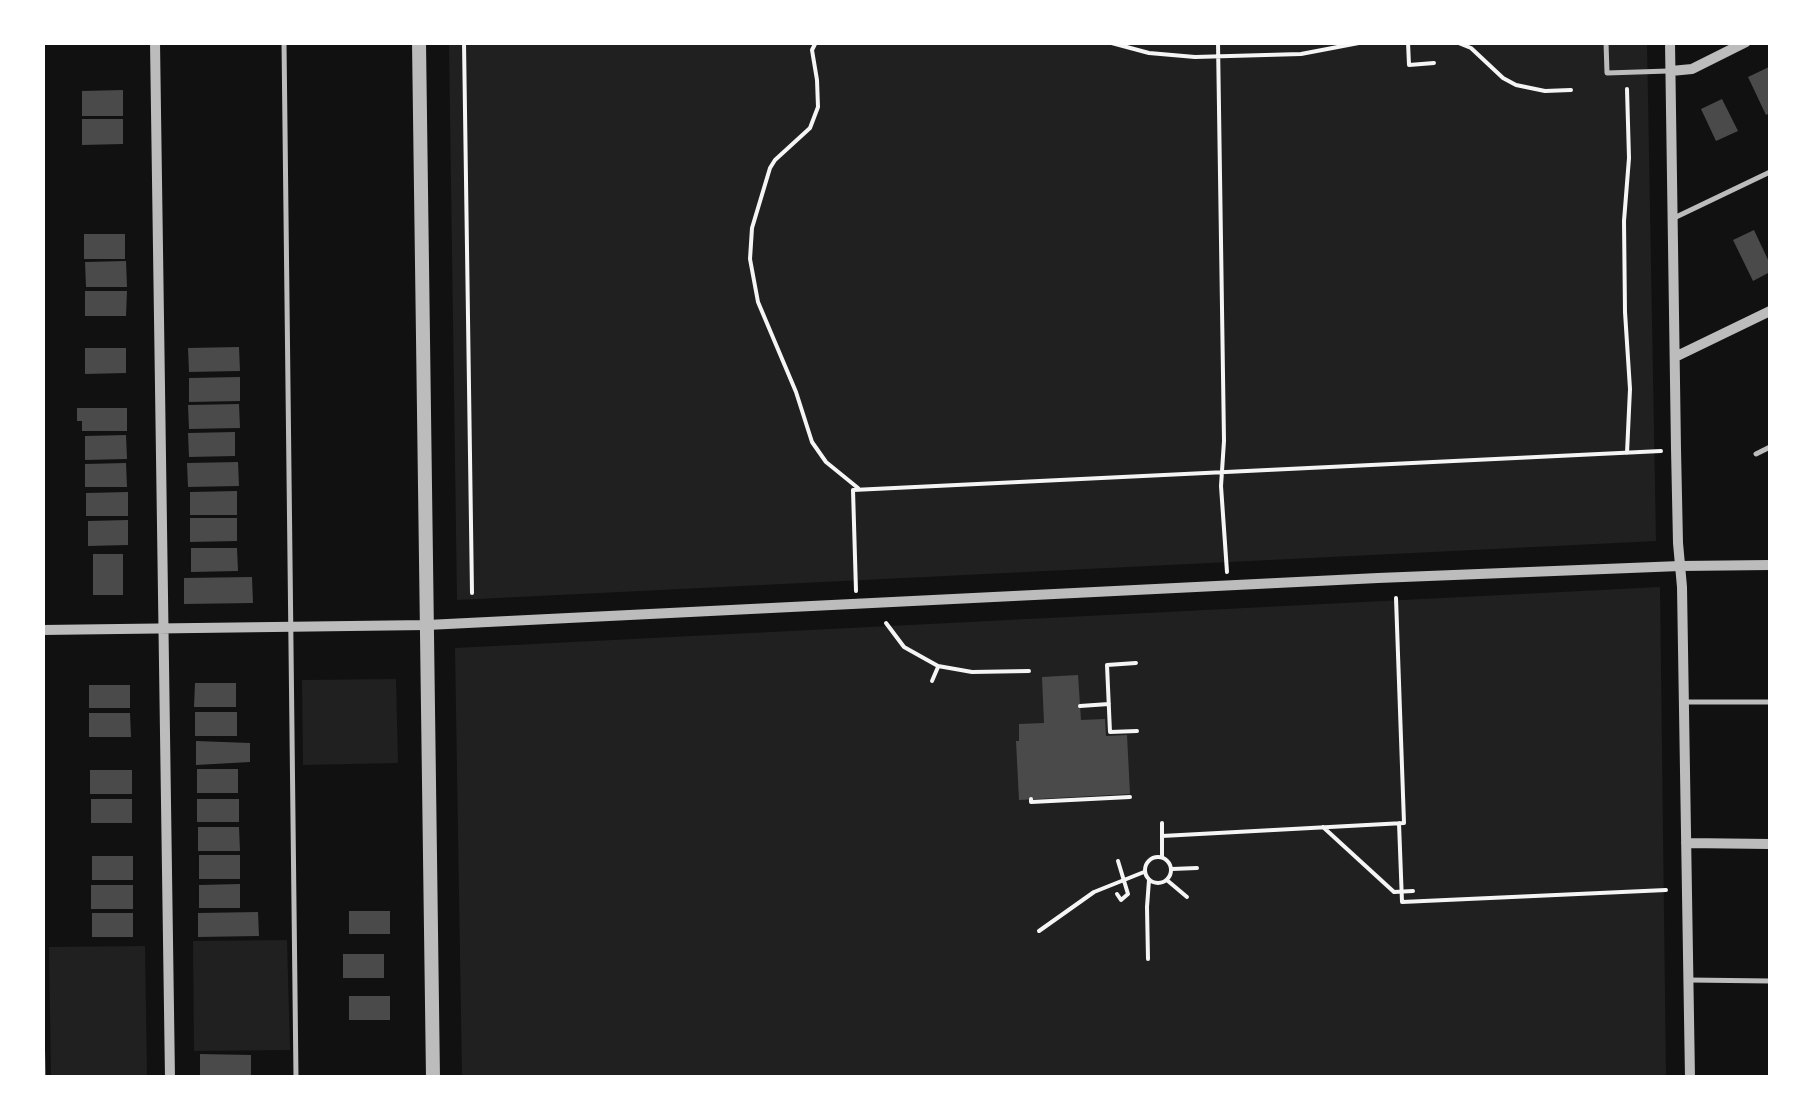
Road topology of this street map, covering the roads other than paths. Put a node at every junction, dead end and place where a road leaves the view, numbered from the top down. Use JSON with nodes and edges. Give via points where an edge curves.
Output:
{"nodes":[{"id":1,"x":156,"y":42,"type":"edge"},
{"id":2,"x":284,"y":42,"type":"edge"},
{"id":3,"x":418,"y":42,"type":"edge"},
{"id":4,"x":1606,"y":42,"type":"edge"},
{"id":5,"x":1670,"y":42,"type":"edge"},
{"id":6,"x":1746,"y":42,"type":"edge"},
{"id":7,"x":1671,"y":71,"type":"junction"},
{"id":8,"x":1770,"y":172,"type":"edge"},
{"id":9,"x":1673,"y":218,"type":"junction"},
{"id":10,"x":1770,"y":311,"type":"edge"},
{"id":11,"x":1674,"y":357,"type":"junction"},
{"id":12,"x":1770,"y":447,"type":"edge"},
{"id":13,"x":1756,"y":454,"type":"dead end"},
{"id":14,"x":1680,"y":566,"type":"junction"},
{"id":15,"x":1770,"y":566,"type":"edge"},
{"id":16,"x":426,"y":625,"type":"junction"},
{"id":17,"x":292,"y":627,"type":"junction"},
{"id":18,"x":163,"y":628,"type":"junction"},
{"id":19,"x":42,"y":630,"type":"edge"},
{"id":20,"x":1684,"y":702,"type":"junction"},
{"id":21,"x":1770,"y":702,"type":"edge"},
{"id":22,"x":1686,"y":843,"type":"junction"},
{"id":23,"x":1770,"y":844,"type":"edge"},
{"id":24,"x":1689,"y":980,"type":"junction"},
{"id":25,"x":1770,"y":980,"type":"edge"},
{"id":26,"x":42,"y":1018,"type":"edge"},
{"id":27,"x":43,"y":1078,"type":"edge"},
{"id":28,"x":170,"y":1078,"type":"edge"},
{"id":29,"x":296,"y":1078,"type":"edge"},
{"id":30,"x":432,"y":1078,"type":"edge"},
{"id":31,"x":1690,"y":1078,"type":"edge"}],
"edges":[{"from":1,"to":18,"type":"street"},
{"from":2,"to":17,"type":"lane"},
{"from":3,"to":16,"type":"street"},
{"from":4,"to":7,"type":"lane","via":[[1607,73]]},
{"from":5,"to":7,"type":"street"},
{"from":6,"to":7,"type":"street","via":[[1692,69]]},
{"from":7,"to":9,"type":"street"},
{"from":8,"to":9,"type":"lane"},
{"from":9,"to":11,"type":"street"},
{"from":10,"to":11,"type":"street"},
{"from":11,"to":14,"type":"street"},
{"from":12,"to":13,"type":"lane"},
{"from":14,"to":15,"type":"street"},
{"from":14,"to":16,"type":"street"},
{"from":14,"to":20,"type":"street"},
{"from":16,"to":17,"type":"street"},
{"from":16,"to":30,"type":"street"},
{"from":17,"to":18,"type":"street"},
{"from":17,"to":29,"type":"lane"},
{"from":18,"to":19,"type":"street"},
{"from":18,"to":28,"type":"street"},
{"from":20,"to":21,"type":"lane"},
{"from":20,"to":22,"type":"street"},
{"from":22,"to":23,"type":"street"},
{"from":22,"to":24,"type":"street"},
{"from":24,"to":25,"type":"lane"},
{"from":24,"to":31,"type":"street"},
{"from":26,"to":27,"type":"lane"}]}
